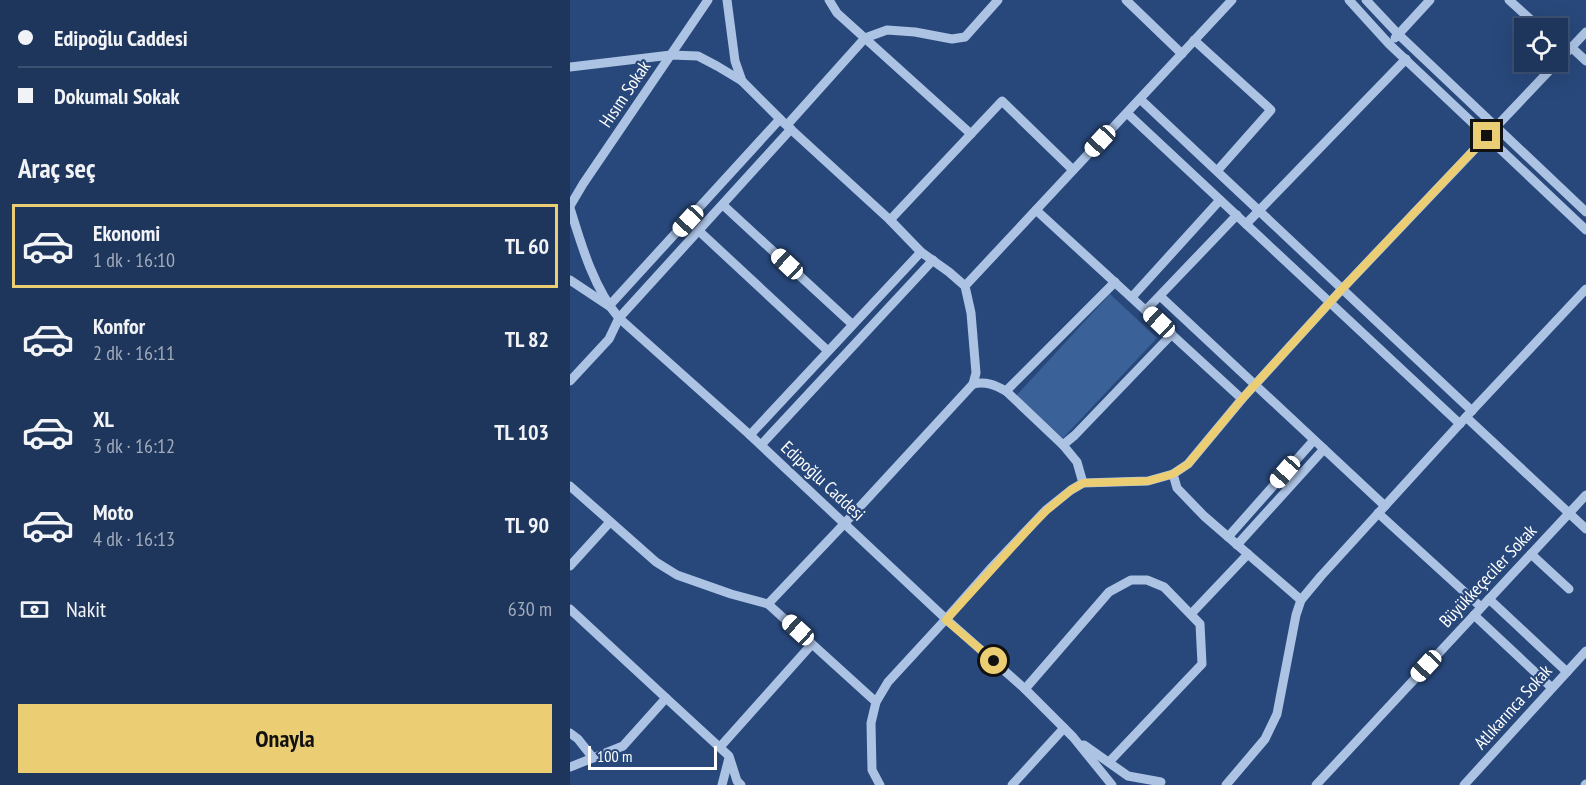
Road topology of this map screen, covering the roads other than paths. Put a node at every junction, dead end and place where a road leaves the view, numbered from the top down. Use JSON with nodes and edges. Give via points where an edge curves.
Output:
{"nodes":[{"id":1,"x":708,"y":0,"type":"edge"},
{"id":2,"x":727,"y":0,"type":"edge"},
{"id":3,"x":829,"y":0,"type":"edge"},
{"id":4,"x":998,"y":0,"type":"edge"},
{"id":5,"x":1126,"y":0,"type":"edge"},
{"id":6,"x":1232,"y":0,"type":"edge"},
{"id":7,"x":1349,"y":0,"type":"edge"},
{"id":8,"x":1366,"y":0,"type":"edge"},
{"id":9,"x":1431,"y":0,"type":"edge"},
{"id":10,"x":1509,"y":0,"type":"edge"},
{"id":11,"x":1529,"y":18,"type":"edge"},
{"id":12,"x":1586,"y":32,"type":"edge"},
{"id":13,"x":1398,"y":34,"type":"junction"},
{"id":14,"x":865,"y":38,"type":"junction"},
{"id":15,"x":1194,"y":40,"type":"junction"},
{"id":16,"x":1389,"y":44,"type":"junction"},
{"id":17,"x":1569,"y":50,"type":"junction"},
{"id":18,"x":1182,"y":54,"type":"junction"},
{"id":19,"x":671,"y":56,"type":"junction"},
{"id":20,"x":1406,"y":58,"type":"junction"},
{"id":21,"x":1586,"y":61,"type":"edge"},
{"id":22,"x":570,"y":67,"type":"edge"},
{"id":23,"x":742,"y":81,"type":"junction"},
{"id":24,"x":1140,"y":99,"type":"junction"},
{"id":25,"x":1127,"y":113,"type":"junction"},
{"id":26,"x":786,"y":124,"type":"junction"},
{"id":27,"x":1496,"y":127,"type":"junction"},
{"id":28,"x":971,"y":134,"type":"junction"},
{"id":29,"x":1487,"y":136,"type":"junction"},
{"id":30,"x":1073,"y":170,"type":"junction"},
{"id":31,"x":1217,"y":171,"type":"junction"},
{"id":32,"x":1220,"y":200,"type":"junction"},
{"id":33,"x":723,"y":205,"type":"junction"},
{"id":34,"x":570,"y":207,"type":"edge"},
{"id":35,"x":1036,"y":210,"type":"junction"},
{"id":36,"x":1259,"y":211,"type":"junction"},
{"id":37,"x":1586,"y":212,"type":"edge"},
{"id":38,"x":1236,"y":215,"type":"junction"},
{"id":39,"x":890,"y":220,"type":"junction"},
{"id":40,"x":1246,"y":224,"type":"junction"},
{"id":41,"x":1586,"y":230,"type":"edge"},
{"id":42,"x":699,"y":231,"type":"junction"},
{"id":43,"x":921,"y":252,"type":"junction"},
{"id":44,"x":933,"y":261,"type":"junction"},
{"id":45,"x":570,"y":280,"type":"edge"},
{"id":46,"x":1115,"y":282,"type":"junction"},
{"id":47,"x":965,"y":286,"type":"junction"},
{"id":48,"x":1342,"y":289,"type":"junction"},
{"id":49,"x":1586,"y":289,"type":"edge"},
{"id":50,"x":1160,"y":296,"type":"junction"},
{"id":51,"x":1132,"y":297,"type":"junction"},
{"id":52,"x":1330,"y":303,"type":"junction"},
{"id":53,"x":609,"y":306,"type":"junction"},
{"id":54,"x":1146,"y":310,"type":"junction"},
{"id":55,"x":619,"y":318,"type":"junction"},
{"id":56,"x":852,"y":324,"type":"junction"},
{"id":57,"x":1172,"y":334,"type":"junction"},
{"id":58,"x":828,"y":351,"type":"junction"},
{"id":59,"x":570,"y":381,"type":"edge"},
{"id":60,"x":973,"y":384,"type":"junction"},
{"id":61,"x":1256,"y":385,"type":"junction"},
{"id":62,"x":1006,"y":391,"type":"junction"},
{"id":63,"x":1242,"y":399,"type":"junction"},
{"id":64,"x":1466,"y":417,"type":"junction"},
{"id":65,"x":750,"y":435,"type":"junction"},
{"id":66,"x":1314,"y":440,"type":"junction"},
{"id":67,"x":760,"y":445,"type":"junction"},
{"id":68,"x":1063,"y":445,"type":"junction"},
{"id":69,"x":1324,"y":449,"type":"junction"},
{"id":70,"x":1173,"y":474,"type":"junction"},
{"id":71,"x":1083,"y":483,"type":"junction"},
{"id":72,"x":570,"y":486,"type":"edge"},
{"id":73,"x":1586,"y":495,"type":"edge"},
{"id":74,"x":1382,"y":509,"type":"junction"},
{"id":75,"x":1569,"y":513,"type":"junction"},
{"id":76,"x":610,"y":522,"type":"junction"},
{"id":77,"x":844,"y":524,"type":"junction"},
{"id":78,"x":1586,"y":529,"type":"edge"},
{"id":79,"x":1228,"y":537,"type":"junction"},
{"id":80,"x":1237,"y":545,"type":"junction"},
{"id":81,"x":1248,"y":554,"type":"junction"},
{"id":82,"x":1531,"y":554,"type":"junction"},
{"id":83,"x":570,"y":566,"type":"edge"},
{"id":84,"x":1569,"y":589,"type":"dead end"},
{"id":85,"x":1489,"y":599,"type":"junction"},
{"id":86,"x":1301,"y":600,"type":"junction"},
{"id":87,"x":768,"y":604,"type":"junction"},
{"id":88,"x":1481,"y":608,"type":"junction"},
{"id":89,"x":570,"y":609,"type":"edge"},
{"id":90,"x":1191,"y":614,"type":"junction"},
{"id":91,"x":1474,"y":615,"type":"junction"},
{"id":92,"x":946,"y":620,"type":"junction"},
{"id":93,"x":812,"y":644,"type":"junction"},
{"id":94,"x":1586,"y":651,"type":"edge"},
{"id":95,"x":1567,"y":672,"type":"junction"},
{"id":96,"x":1552,"y":688,"type":"junction"},
{"id":97,"x":1025,"y":689,"type":"junction"},
{"id":98,"x":666,"y":699,"type":"junction"},
{"id":99,"x":876,"y":702,"type":"junction"},
{"id":100,"x":1064,"y":728,"type":"junction"},
{"id":101,"x":570,"y":733,"type":"edge"},
{"id":102,"x":1073,"y":737,"type":"junction"},
{"id":103,"x":720,"y":747,"type":"junction"},
{"id":104,"x":729,"y":756,"type":"junction"},
{"id":105,"x":592,"y":758,"type":"junction"},
{"id":106,"x":1109,"y":762,"type":"junction"},
{"id":107,"x":570,"y":767,"type":"edge"},
{"id":108,"x":1161,"y":784,"type":"edge"},
{"id":109,"x":722,"y":785,"type":"edge"},
{"id":110,"x":741,"y":785,"type":"edge"},
{"id":111,"x":880,"y":785,"type":"edge"},
{"id":112,"x":1012,"y":785,"type":"edge"},
{"id":113,"x":1112,"y":785,"type":"edge"},
{"id":114,"x":1226,"y":785,"type":"edge"},
{"id":115,"x":1316,"y":785,"type":"edge"},
{"id":116,"x":1464,"y":785,"type":"edge"}],
"edges":[{"from":1,"to":19,"type":"street","name":"Hısım Sokak"},
{"from":2,"to":23,"type":"street","via":[[735,61]]},
{"from":3,"to":14,"type":"street","via":[[837,13]]},
{"from":4,"to":14,"type":"street","via":[[965,37],[952,39],[886,30]]},
{"from":5,"to":18,"type":"street"},
{"from":6,"to":15,"type":"street"},
{"from":7,"to":16,"type":"street"},
{"from":8,"to":13,"type":"street"},
{"from":9,"to":13,"type":"street"},
{"from":10,"to":11,"type":"street"},
{"from":12,"to":17,"type":"street"},
{"from":13,"to":16,"type":"street"},
{"from":13,"to":27,"type":"street"},
{"from":14,"to":26,"type":"street"},
{"from":14,"to":28,"type":"street"},
{"from":15,"to":18,"type":"street"},
{"from":15,"to":31,"type":"street","via":[[1271,110]]},
{"from":16,"to":20,"type":"street"},
{"from":17,"to":21,"type":"street"},
{"from":17,"to":27,"type":"street"},
{"from":18,"to":24,"type":"street"},
{"from":19,"to":22,"type":"street"},
{"from":19,"to":23,"type":"street","via":[[698,56]]},
{"from":19,"to":34,"type":"street","name":"Hısım Sokak"},
{"from":20,"to":29,"type":"street"},
{"from":20,"to":36,"type":"street"},
{"from":23,"to":26,"type":"street"},
{"from":24,"to":25,"type":"street"},
{"from":24,"to":31,"type":"street"},
{"from":25,"to":30,"type":"street"},
{"from":25,"to":32,"type":"street"},
{"from":26,"to":33,"type":"street"},
{"from":26,"to":39,"type":"street"},
{"from":26,"to":53,"type":"street"},
{"from":27,"to":29,"type":"street"},
{"from":27,"to":37,"type":"street"},
{"from":28,"to":30,"type":"street","via":[[1002,101]]},
{"from":28,"to":39,"type":"street"},
{"from":29,"to":41,"type":"street"},
{"from":29,"to":48,"type":"street"},
{"from":30,"to":35,"type":"street"},
{"from":31,"to":36,"type":"street"},
{"from":32,"to":38,"type":"street"},
{"from":32,"to":51,"type":"street"},
{"from":33,"to":42,"type":"street"},
{"from":33,"to":56,"type":"street"},
{"from":34,"to":53,"type":"street","name":"Edipoğlu Caddesi","via":[[591,269]]},
{"from":35,"to":46,"type":"street"},
{"from":35,"to":47,"type":"street"},
{"from":36,"to":40,"type":"street"},
{"from":36,"to":48,"type":"street"},
{"from":38,"to":40,"type":"street"},
{"from":38,"to":50,"type":"street"},
{"from":39,"to":43,"type":"street"},
{"from":40,"to":52,"type":"street"},
{"from":42,"to":55,"type":"street"},
{"from":42,"to":58,"type":"street"},
{"from":43,"to":44,"type":"street"},
{"from":43,"to":56,"type":"street"},
{"from":44,"to":47,"type":"street"},
{"from":44,"to":67,"type":"street"},
{"from":45,"to":53,"type":"street"},
{"from":46,"to":51,"type":"street"},
{"from":46,"to":62,"type":"street"},
{"from":47,"to":60,"type":"street","via":[[976,373]]},
{"from":48,"to":52,"type":"street"},
{"from":48,"to":64,"type":"street"},
{"from":49,"to":64,"type":"street"},
{"from":50,"to":54,"type":"street"},
{"from":50,"to":61,"type":"street"},
{"from":51,"to":54,"type":"street"},
{"from":52,"to":61,"type":"street"},
{"from":52,"to":64,"type":"street"},
{"from":53,"to":55,"type":"street","name":"Edipoğlu Caddesi"},
{"from":54,"to":57,"type":"street"},
{"from":55,"to":59,"type":"street","via":[[609,339]]},
{"from":55,"to":65,"type":"street","name":"Edipoğlu Caddesi"},
{"from":56,"to":58,"type":"street"},
{"from":57,"to":63,"type":"street"},
{"from":57,"to":68,"type":"street"},
{"from":58,"to":65,"type":"street"},
{"from":60,"to":62,"type":"street","via":[[981,382]]},
{"from":60,"to":77,"type":"street"},
{"from":61,"to":63,"type":"street"},
{"from":61,"to":66,"type":"street"},
{"from":62,"to":68,"type":"street"},
{"from":63,"to":70,"type":"street","via":[[1188,464]]},
{"from":64,"to":74,"type":"street"},
{"from":64,"to":75,"type":"street"},
{"from":65,"to":67,"type":"street","name":"Edipoğlu Caddesi"},
{"from":66,"to":69,"type":"street"},
{"from":66,"to":79,"type":"street"},
{"from":67,"to":77,"type":"street","name":"Edipoğlu Caddesi"},
{"from":68,"to":71,"type":"street","via":[[1077,462]]},
{"from":69,"to":74,"type":"street"},
{"from":69,"to":80,"type":"street"},
{"from":70,"to":71,"type":"street","via":[[1148,481]]},
{"from":70,"to":79,"type":"street","via":[[1177,488]]},
{"from":71,"to":92,"type":"street","via":[[1047,510]]},
{"from":72,"to":76,"type":"street"},
{"from":73,"to":75,"type":"street","name":"Büyükkeçeciler Sokak"},
{"from":74,"to":86,"type":"street"},
{"from":74,"to":88,"type":"street"},
{"from":75,"to":78,"type":"street"},
{"from":75,"to":82,"type":"street","name":"Büyükkeçeciler Sokak"},
{"from":76,"to":83,"type":"street"},
{"from":76,"to":87,"type":"street","via":[[677,575]]},
{"from":77,"to":87,"type":"street"},
{"from":77,"to":92,"type":"street","name":"Edipoğlu Caddesi"},
{"from":79,"to":80,"type":"street"},
{"from":80,"to":81,"type":"street"},
{"from":81,"to":86,"type":"street"},
{"from":81,"to":90,"type":"street"},
{"from":82,"to":84,"type":"street"},
{"from":82,"to":85,"type":"street","name":"Büyükkeçeciler Sokak"},
{"from":85,"to":88,"type":"street","name":"Büyükkeçeciler Sokak"},
{"from":85,"to":95,"type":"street"},
{"from":86,"to":114,"type":"street","via":[[1277,714],[1265,739]]},
{"from":87,"to":93,"type":"street"},
{"from":88,"to":91,"type":"street","name":"Büyükkeçeciler Sokak"},
{"from":89,"to":98,"type":"street"},
{"from":90,"to":97,"type":"street","via":[[1164,588],[1147,580],[1131,580],[1109,592]]},
{"from":90,"to":106,"type":"street","via":[[1200,624],[1202,664]]},
{"from":91,"to":96,"type":"street"},
{"from":91,"to":115,"type":"street","name":"Büyükkeçeciler Sokak"},
{"from":92,"to":97,"type":"street","name":"Edipoğlu Caddesi"},
{"from":92,"to":99,"type":"street","via":[[888,682]]},
{"from":93,"to":99,"type":"street"},
{"from":93,"to":103,"type":"street"},
{"from":94,"to":95,"type":"street","name":"Atlıkarınca Sokak"},
{"from":95,"to":96,"type":"street","name":"Atlıkarınca Sokak"},
{"from":96,"to":116,"type":"street","name":"Atlıkarınca Sokak"},
{"from":97,"to":100,"type":"street","name":"Edipoğlu Caddesi"},
{"from":98,"to":103,"type":"street"},
{"from":98,"to":105,"type":"street","via":[[623,746]]},
{"from":99,"to":111,"type":"street","via":[[871,723],[872,770]]},
{"from":100,"to":102,"type":"street","name":"Edipoğlu Caddesi"},
{"from":100,"to":112,"type":"street"},
{"from":101,"to":105,"type":"street"},
{"from":102,"to":106,"type":"street"},
{"from":102,"to":113,"type":"street"},
{"from":103,"to":104,"type":"street"},
{"from":104,"to":109,"type":"street"},
{"from":104,"to":110,"type":"street"},
{"from":105,"to":107,"type":"street"},
{"from":106,"to":108,"type":"street","via":[[1128,776]]}]}
